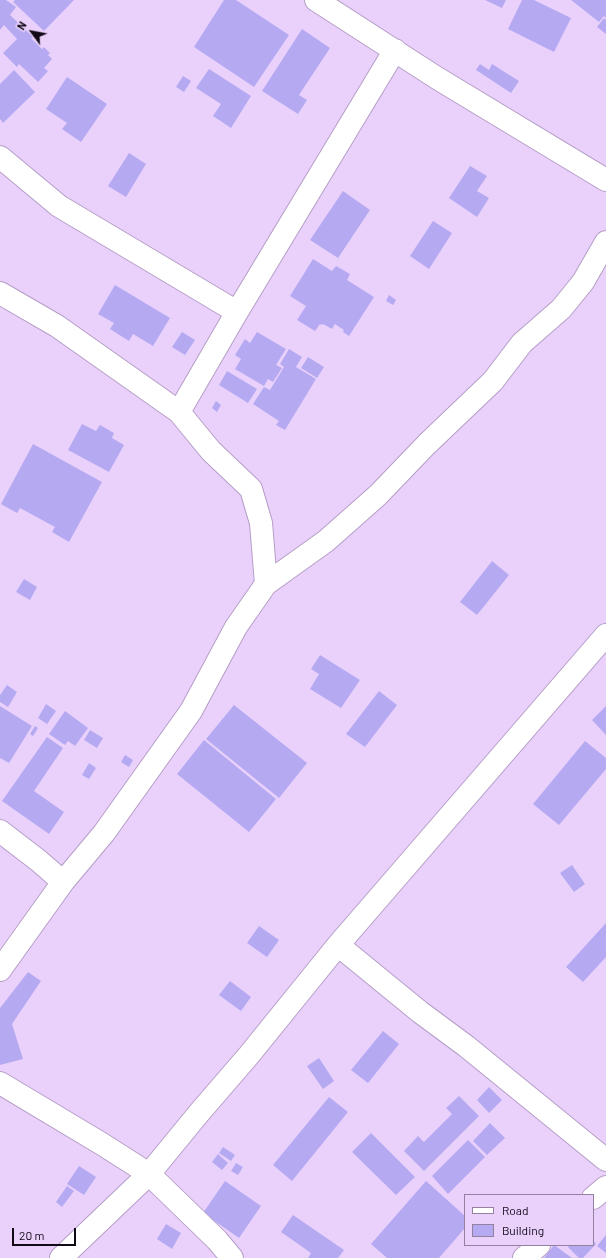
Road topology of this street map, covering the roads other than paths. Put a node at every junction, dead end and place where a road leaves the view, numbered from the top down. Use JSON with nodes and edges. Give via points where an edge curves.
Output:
{"nodes":[{"id":1,"x":316,"y":0,"type":"edge"},
{"id":2,"x":395,"y":50,"type":"junction"},
{"id":3,"x":0,"y":157,"type":"edge"},
{"id":4,"x":606,"y":180,"type":"edge"},
{"id":5,"x":606,"y":242,"type":"edge"},
{"id":6,"x":0,"y":292,"type":"edge"},
{"id":7,"x":237,"y":312,"type":"junction"},
{"id":8,"x":179,"y":412,"type":"junction"},
{"id":9,"x":266,"y":584,"type":"junction"},
{"id":10,"x":606,"y":635,"type":"edge"},
{"id":11,"x":0,"y":831,"type":"edge"},
{"id":12,"x":64,"y":882,"type":"junction"},
{"id":13,"x":338,"y":945,"type":"junction"},
{"id":14,"x":0,"y":970,"type":"edge"},
{"id":15,"x":0,"y":1083,"type":"edge"},
{"id":16,"x":606,"y":1159,"type":"edge"},
{"id":17,"x":149,"y":1174,"type":"junction"},
{"id":18,"x":606,"y":1187,"type":"edge"},
{"id":19,"x":594,"y":1197,"type":"edge"},
{"id":20,"x":538,"y":1246,"type":"edge"},
{"id":21,"x":61,"y":1258,"type":"edge"},
{"id":22,"x":232,"y":1258,"type":"edge"},
{"id":23,"x":524,"y":1258,"type":"edge"}],
"edges":[{"from":1,"to":2,"type":"street"},
{"from":2,"to":4,"type":"street"},
{"from":2,"to":7,"type":"street"},
{"from":3,"to":7,"type":"street","via":[[59,206]]},
{"from":5,"to":9,"type":"street","via":[[583,282],[561,309],[522,343],[493,381],[378,495],[326,541]]},
{"from":6,"to":8,"type":"street","via":[[57,326]]},
{"from":7,"to":8,"type":"street"},
{"from":8,"to":9,"type":"street","via":[[210,451],[251,489],[260,522]]},
{"from":9,"to":12,"type":"street","via":[[236,627],[191,711],[104,833]]},
{"from":10,"to":13,"type":"street"},
{"from":11,"to":12,"type":"street"},
{"from":12,"to":14,"type":"street"},
{"from":13,"to":16,"type":"street"},
{"from":13,"to":17,"type":"street"},
{"from":15,"to":17,"type":"street"},
{"from":17,"to":21,"type":"street"},
{"from":17,"to":22,"type":"street"},
{"from":18,"to":19,"type":"street"},
{"from":20,"to":23,"type":"street"}]}
